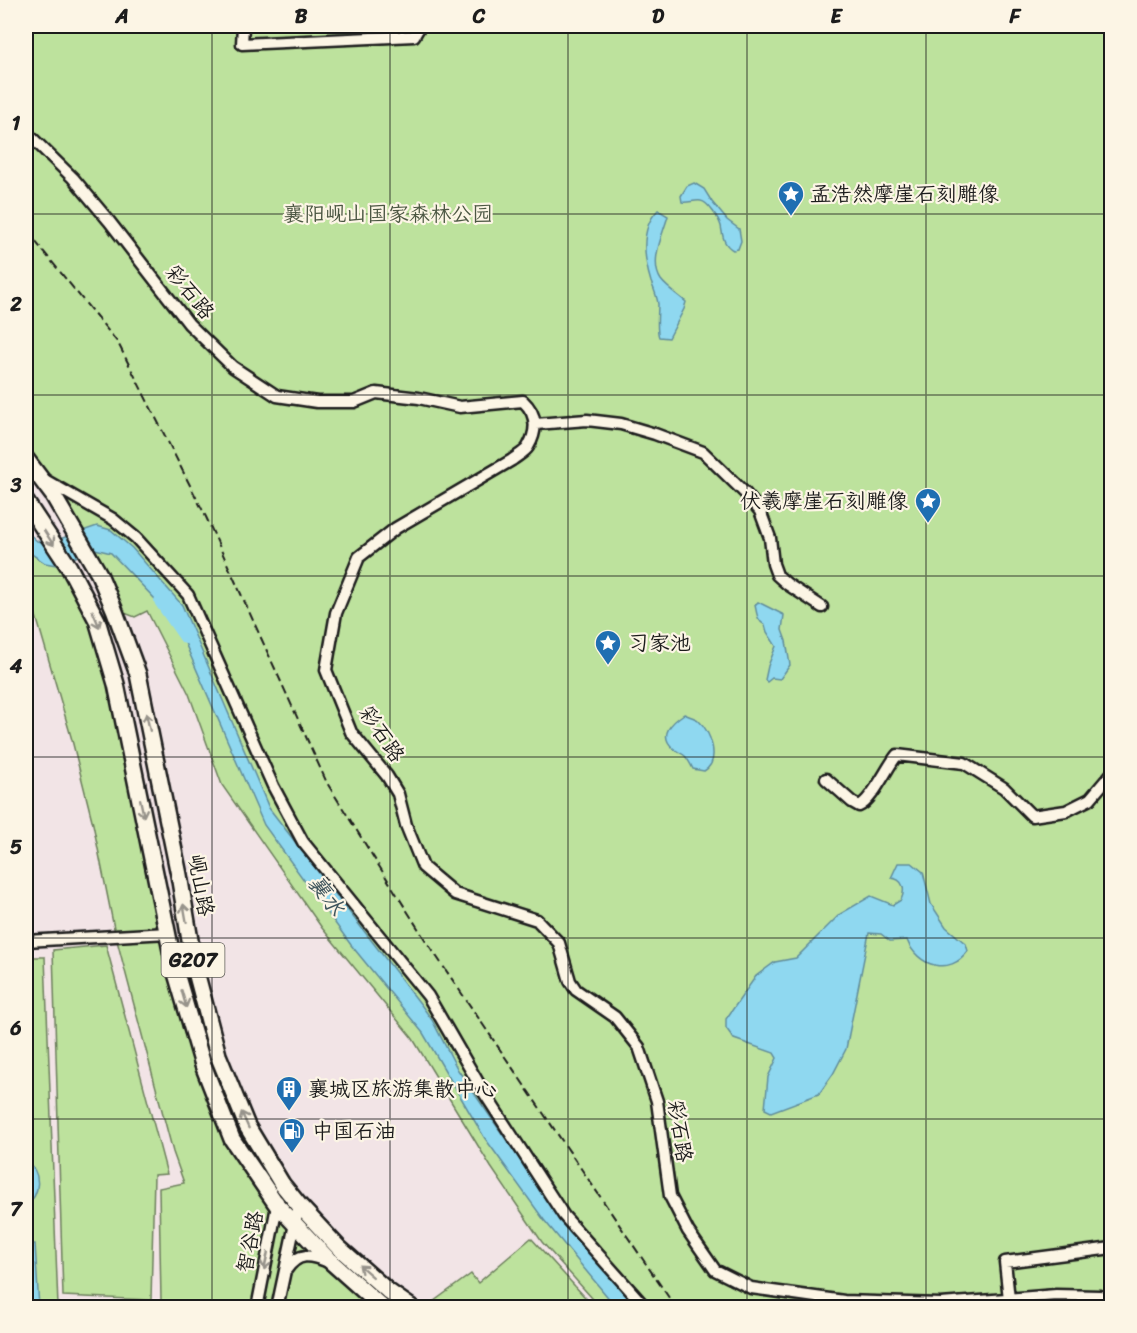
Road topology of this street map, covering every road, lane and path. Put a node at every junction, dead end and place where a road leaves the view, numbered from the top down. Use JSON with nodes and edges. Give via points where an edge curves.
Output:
{"nodes":[{"id":1,"x":243,"y":26,"type":"edge"},
{"id":2,"x":420,"y":26,"type":"edge"},
{"id":3,"x":26,"y":132,"type":"edge"},
{"id":4,"x":536,"y":424,"type":"junction"},
{"id":5,"x":26,"y":459,"type":"edge"},
{"id":6,"x":38,"y":476,"type":"junction"},
{"id":7,"x":28,"y":505,"type":"edge"},
{"id":8,"x":822,"y":607,"type":"dead end"},
{"id":9,"x":1112,"y":772,"type":"edge"},
{"id":10,"x":826,"y":779,"type":"dead end"},
{"id":11,"x":168,"y":933,"type":"junction"},
{"id":12,"x":26,"y":941,"type":"edge"},
{"id":13,"x":250,"y":1167,"type":"junction"},
{"id":14,"x":282,"y":1184,"type":"junction"},
{"id":15,"x":277,"y":1205,"type":"junction"},
{"id":16,"x":299,"y":1205,"type":"junction"},
{"id":17,"x":274,"y":1221,"type":"junction"},
{"id":18,"x":294,"y":1222,"type":"junction"},
{"id":19,"x":1112,"y":1248,"type":"edge"},
{"id":20,"x":331,"y":1262,"type":"junction"},
{"id":21,"x":284,"y":1273,"type":"junction"},
{"id":22,"x":1112,"y":1298,"type":"edge"},
{"id":23,"x":1009,"y":1299,"type":"junction"},
{"id":24,"x":1027,"y":1307,"type":"edge"},
{"id":25,"x":256,"y":1308,"type":"edge"},
{"id":26,"x":277,"y":1308,"type":"edge"},
{"id":27,"x":383,"y":1308,"type":"edge"},
{"id":28,"x":412,"y":1308,"type":"edge"},
{"id":29,"x":646,"y":1308,"type":"edge"},
{"id":30,"x":990,"y":1308,"type":"edge"}],
"edges":[{"from":1,"to":2,"type":"street","via":[[242,44],[414,36]]},
{"from":3,"to":4,"type":"street","name":"彩石路","via":[[73,178],[189,324],[233,368],[277,396],[354,402],[376,393],[460,407],[523,401],[531,409]]},
{"from":4,"to":8,"type":"street","via":[[587,420],[621,424],[703,452],[759,511],[770,538],[777,575]]},
{"from":4,"to":23,"type":"street","name":"彩石路","via":[[528,448],[396,528],[359,557],[336,613],[326,670],[351,732],[398,794],[423,867],[456,894],[537,920],[559,943],[576,990],[615,1017],[639,1047],[657,1101],[670,1196],[715,1270],[751,1288],[844,1301],[940,1304]]},
{"from":5,"to":6,"type":"highway"},
{"from":14,"to":6,"type":"highway","name":"岘山路","number":"G207","one_way":true,"via":[[247,1126],[218,1056],[194,964],[138,674],[99,574]]},
{"from":6,"to":29,"type":"street","via":[[113,519],[136,538],[188,595],[273,786],[303,842],[428,996],[483,1091],[564,1216]]},
{"from":7,"to":11,"type":"highway","name":"岘山路","number":"G207","one_way":true,"via":[[69,567],[97,620],[116,684]]},
{"from":9,"to":10,"type":"street","via":[[1090,799],[1066,811],[1032,816],[1004,788],[964,763],[897,754],[866,803],[859,806]]},
{"from":11,"to":12,"type":"street"},
{"from":11,"to":13,"type":"highway","name":"岘山路","number":"G207","one_way":true,"via":[[203,1065],[232,1139]]},
{"from":13,"to":15,"type":"highway","name":"岘山路","number":"G207"},
{"from":13,"to":17,"type":"street"},
{"from":14,"to":15,"type":"street","name":"智谷路"},
{"from":14,"to":16,"type":"highway","name":"岘山路","number":"G207"},
{"from":15,"to":17,"type":"street","name":"智谷路"},
{"from":15,"to":18,"type":"highway","name":"岘山路","number":"G207"},
{"from":16,"to":18,"type":"street","name":"智谷路"},
{"from":28,"to":16,"type":"highway","name":"岘山路","number":"G207","one_way":true,"via":[[338,1247]]},
{"from":17,"to":25,"type":"street","name":"智谷路","one_way":true},
{"from":18,"to":20,"type":"highway","name":"岘山路","number":"G207"},
{"from":18,"to":21,"type":"street","name":"智谷路"},
{"from":19,"to":23,"type":"street","via":[[1005,1262]]},
{"from":20,"to":21,"type":"street","via":[[307,1255],[293,1259]]},
{"from":20,"to":27,"type":"highway","name":"岘山路","number":"G207"},
{"from":21,"to":26,"type":"street","name":"智谷路"},
{"from":22,"to":23,"type":"street","name":"彩石路","via":[[1056,1295]]},
{"from":23,"to":24,"type":"street","via":[[1026,1301]]},
{"from":23,"to":30,"type":"street","via":[[990,1304]]}]}
